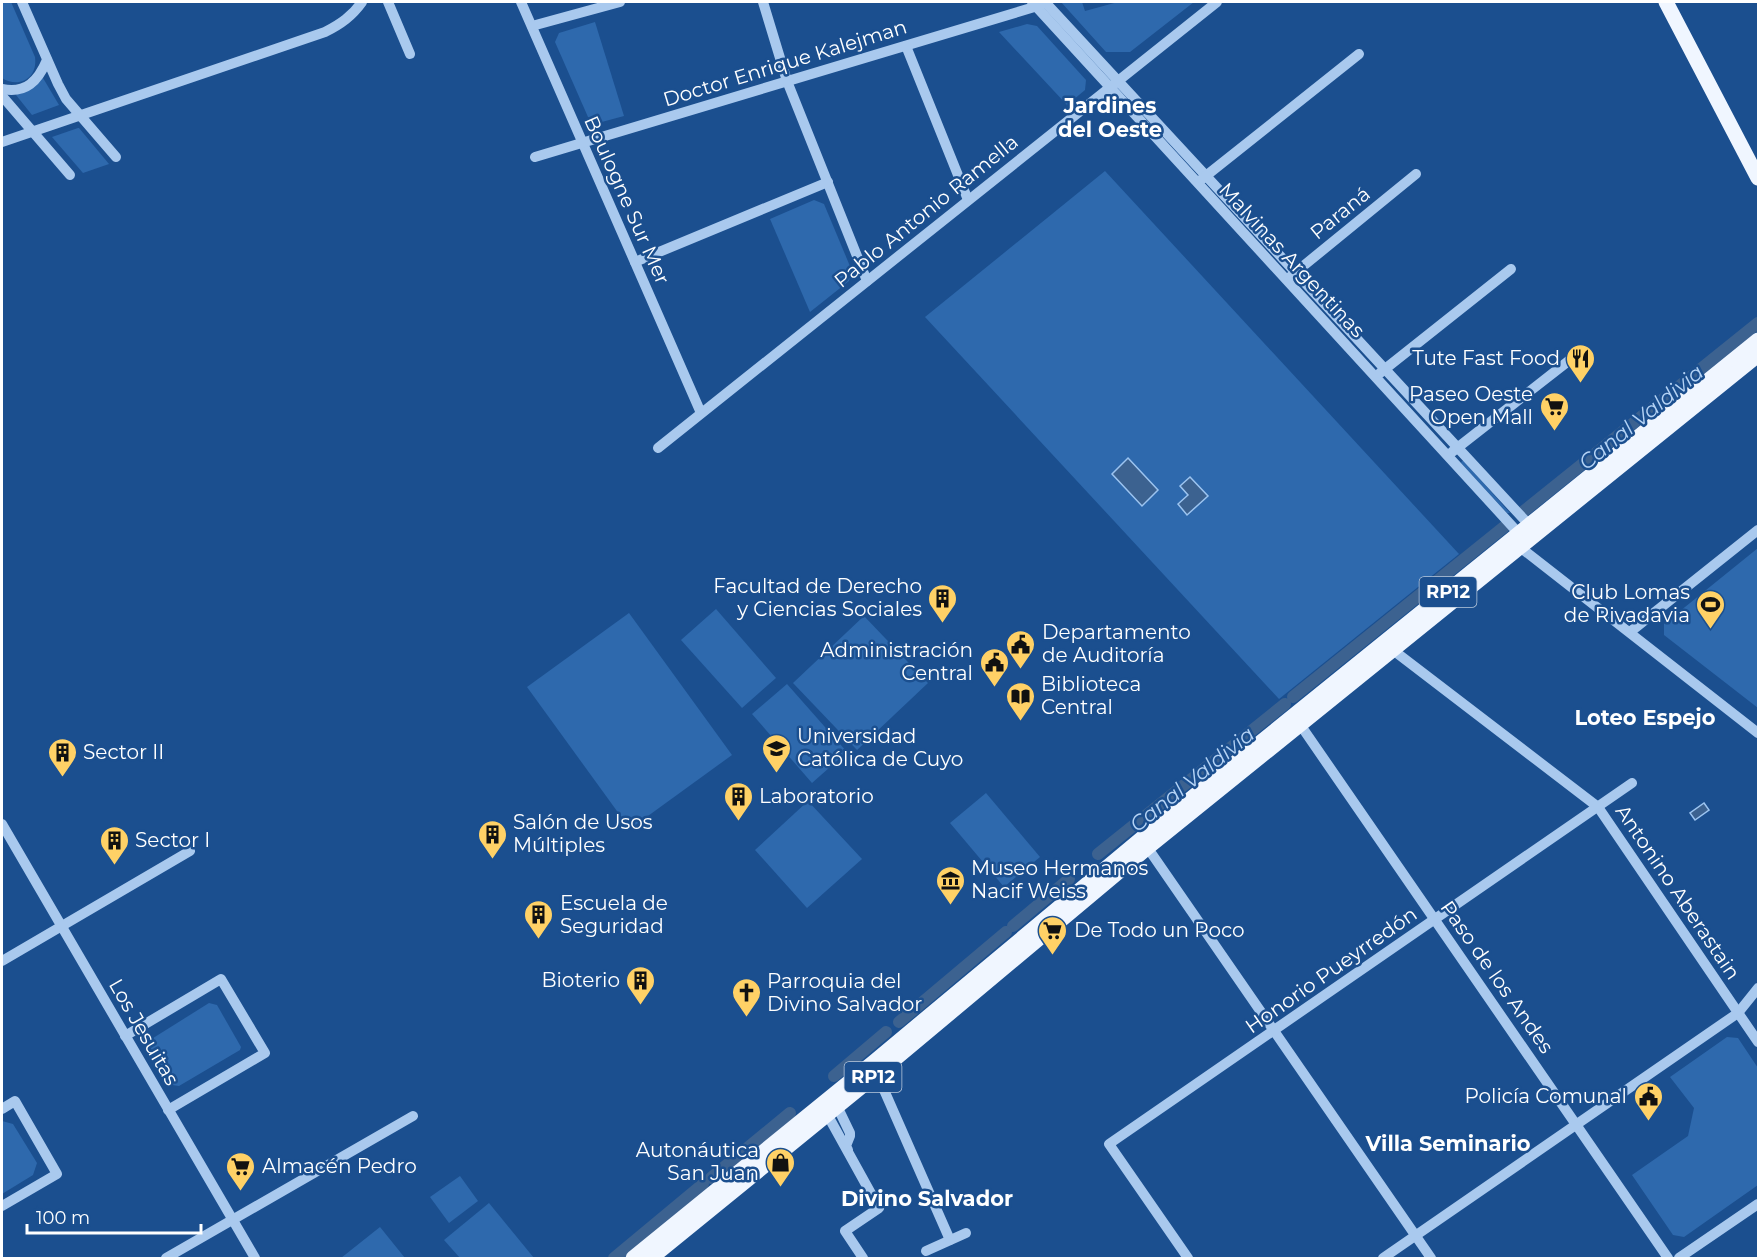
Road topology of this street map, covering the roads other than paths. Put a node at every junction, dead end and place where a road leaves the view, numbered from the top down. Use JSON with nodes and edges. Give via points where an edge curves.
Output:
{"nodes":[{"id":1,"x":22,"y":2,"type":"edge"},
{"id":2,"x":362,"y":2,"type":"edge"},
{"id":3,"x":388,"y":2,"type":"edge"},
{"id":4,"x":521,"y":2,"type":"edge"},
{"id":5,"x":620,"y":2,"type":"edge"},
{"id":6,"x":763,"y":2,"type":"edge"},
{"id":7,"x":1217,"y":2,"type":"edge"},
{"id":8,"x":1666,"y":2,"type":"edge"},
{"id":9,"x":1040,"y":3,"type":"edge"},
{"id":10,"x":532,"y":26,"type":"junction"},
{"id":11,"x":906,"y":46,"type":"junction"},
{"id":12,"x":410,"y":54,"type":"dead end"},
{"id":13,"x":1359,"y":54,"type":"dead end"},
{"id":14,"x":47,"y":60,"type":"junction"},
{"id":15,"x":787,"y":81,"type":"junction"},
{"id":16,"x":1114,"y":84,"type":"junction"},
{"id":17,"x":2,"y":89,"type":"edge"},
{"id":18,"x":2,"y":96,"type":"edge"},
{"id":19,"x":80,"y":115,"type":"junction"},
{"id":20,"x":32,"y":131,"type":"junction"},
{"id":21,"x":2,"y":142,"type":"edge"},
{"id":22,"x":582,"y":142,"type":"junction"},
{"id":23,"x":116,"y":157,"type":"dead end"},
{"id":24,"x":535,"y":157,"type":"dead end"},
{"id":25,"x":1416,"y":174,"type":"dead end"},
{"id":26,"x":70,"y":175,"type":"dead end"},
{"id":27,"x":1758,"y":178,"type":"edge"},
{"id":28,"x":1202,"y":180,"type":"junction"},
{"id":29,"x":828,"y":182,"type":"junction"},
{"id":30,"x":968,"y":200,"type":"junction"},
{"id":31,"x":635,"y":262,"type":"junction"},
{"id":32,"x":1511,"y":269,"type":"dead end"},
{"id":33,"x":1295,"y":272,"type":"junction"},
{"id":34,"x":1286,"y":280,"type":"junction"},
{"id":35,"x":867,"y":281,"type":"junction"},
{"id":36,"x":1758,"y":340,"type":"edge"},
{"id":37,"x":1758,"y":355,"type":"edge"},
{"id":38,"x":1571,"y":358,"type":"dead end"},
{"id":39,"x":1385,"y":369,"type":"junction"},
{"id":40,"x":1375,"y":377,"type":"junction"},
{"id":41,"x":701,"y":413,"type":"junction"},
{"id":42,"x":658,"y":448,"type":"dead end"},
{"id":43,"x":1458,"y":448,"type":"junction"},
{"id":44,"x":1447,"y":456,"type":"junction"},
{"id":45,"x":1758,"y":530,"type":"edge"},
{"id":46,"x":1523,"y":531,"type":"junction"},
{"id":47,"x":1630,"y":632,"type":"junction"},
{"id":48,"x":1389,"y":647,"type":"junction"},
{"id":49,"x":1297,"y":721,"type":"junction"},
{"id":50,"x":1758,"y":733,"type":"edge"},
{"id":51,"x":1632,"y":783,"type":"dead end"},
{"id":52,"x":1598,"y":807,"type":"junction"},
{"id":53,"x":2,"y":824,"type":"edge"},
{"id":54,"x":1144,"y":843,"type":"junction"},
{"id":55,"x":190,"y":851,"type":"dead end"},
{"id":56,"x":1435,"y":920,"type":"junction"},
{"id":57,"x":61,"y":926,"type":"junction"},
{"id":58,"x":2,"y":961,"type":"edge"},
{"id":59,"x":1758,"y":988,"type":"edge"},
{"id":60,"x":1738,"y":1013,"type":"junction"},
{"id":61,"x":1274,"y":1031,"type":"junction"},
{"id":62,"x":125,"y":1036,"type":"junction"},
{"id":63,"x":1758,"y":1042,"type":"edge"},
{"id":64,"x":877,"y":1074,"type":"junction"},
{"id":65,"x":2,"y":1109,"type":"edge"},
{"id":66,"x":168,"y":1110,"type":"junction"},
{"id":67,"x":832,"y":1110,"type":"junction"},
{"id":68,"x":413,"y":1116,"type":"dead end"},
{"id":69,"x":1577,"y":1125,"type":"junction"},
{"id":70,"x":1758,"y":1204,"type":"edge"},
{"id":71,"x":2,"y":1206,"type":"edge"},
{"id":72,"x":232,"y":1220,"type":"junction"},
{"id":73,"x":966,"y":1233,"type":"dead end"},
{"id":74,"x":1415,"y":1236,"type":"junction"},
{"id":75,"x":950,"y":1240,"type":"junction"},
{"id":76,"x":926,"y":1251,"type":"dead end"},
{"id":77,"x":656,"y":1257,"type":"edge"},
{"id":78,"x":166,"y":1258,"type":"edge"},
{"id":79,"x":255,"y":1258,"type":"edge"},
{"id":80,"x":633,"y":1258,"type":"edge"},
{"id":81,"x":864,"y":1258,"type":"edge"},
{"id":82,"x":1188,"y":1258,"type":"edge"},
{"id":83,"x":1383,"y":1258,"type":"edge"},
{"id":84,"x":1431,"y":1258,"type":"edge"},
{"id":85,"x":1668,"y":1258,"type":"edge"},
{"id":86,"x":1679,"y":1258,"type":"edge"}],
"edges":[{"from":1,"to":14,"type":"street"},
{"from":2,"to":19,"type":"street","via":[[342,23],[325,32]]},
{"from":3,"to":12,"type":"street"},
{"from":4,"to":10,"type":"street","name":"Boulogne Sur Mer"},
{"from":5,"to":10,"type":"street"},
{"from":6,"to":15,"type":"street"},
{"from":7,"to":16,"type":"street","name":"Pablo Antonio Ramella"},
{"from":8,"to":27,"type":"main road"},
{"from":9,"to":11,"type":"street","name":"Doctor Enrique Kalejman"},
{"from":9,"to":16,"type":"street","name":"Malvinas Argentinas"},
{"from":10,"to":22,"type":"street","name":"Boulogne Sur Mer"},
{"from":11,"to":15,"type":"street","name":"Doctor Enrique Kalejman"},
{"from":11,"to":30,"type":"street"},
{"from":13,"to":28,"type":"street"},
{"from":14,"to":17,"type":"street","via":[[33,82],[16,90]]},
{"from":14,"to":19,"type":"street","via":[[66,99]]},
{"from":15,"to":22,"type":"street","name":"Doctor Enrique Kalejman"},
{"from":15,"to":29,"type":"street"},
{"from":16,"to":28,"type":"street","name":"Malvinas Argentinas"},
{"from":16,"to":30,"type":"street","name":"Pablo Antonio Ramella"},
{"from":18,"to":20,"type":"street"},
{"from":19,"to":20,"type":"street"},
{"from":19,"to":23,"type":"street"},
{"from":20,"to":21,"type":"street"},
{"from":20,"to":26,"type":"street"},
{"from":22,"to":24,"type":"street","name":"Doctor Enrique Kalejman"},
{"from":22,"to":31,"type":"street","name":"Boulogne Sur Mer"},
{"from":25,"to":33,"type":"street","name":"Paraná"},
{"from":28,"to":33,"type":"street","name":"Malvinas Argentinas"},
{"from":28,"to":34,"type":"street","name":"Malvinas Argentinas"},
{"from":29,"to":31,"type":"street"},
{"from":29,"to":35,"type":"street"},
{"from":30,"to":35,"type":"street","name":"Pablo Antonio Ramella"},
{"from":31,"to":41,"type":"street","name":"Boulogne Sur Mer"},
{"from":32,"to":39,"type":"street"},
{"from":33,"to":34,"type":"street","name":"Paraná"},
{"from":33,"to":39,"type":"street","name":"Malvinas Argentinas"},
{"from":34,"to":40,"type":"street","name":"Malvinas Argentinas"},
{"from":35,"to":41,"type":"street","name":"Pablo Antonio Ramella"},
{"from":36,"to":46,"type":"main road","number":"RP12"},
{"from":37,"to":46,"type":"main road","number":"RP12"},
{"from":38,"to":43,"type":"street"},
{"from":39,"to":40,"type":"street"},
{"from":39,"to":43,"type":"street","name":"Malvinas Argentinas"},
{"from":40,"to":44,"type":"street","name":"Malvinas Argentinas"},
{"from":41,"to":42,"type":"street","name":"Pablo Antonio Ramella"},
{"from":43,"to":44,"type":"street"},
{"from":43,"to":46,"type":"street","name":"Malvinas Argentinas"},
{"from":44,"to":46,"type":"street","name":"Malvinas Argentinas","via":[[1507,521]]},
{"from":45,"to":47,"type":"street"},
{"from":46,"to":47,"type":"street","name":"Malvinas Argentinas"},
{"from":46,"to":48,"type":"main road","number":"RP12"},
{"from":47,"to":50,"type":"street","name":"Malvinas Argentinas"},
{"from":48,"to":49,"type":"main road","number":"RP12"},
{"from":48,"to":52,"type":"street","name":"Antonino Aberastain"},
{"from":49,"to":54,"type":"main road","number":"RP12"},
{"from":49,"to":56,"type":"street","name":"Paso de los Andes"},
{"from":51,"to":52,"type":"street","name":"Honorio Pueyrredón"},
{"from":52,"to":56,"type":"street","name":"Honorio Pueyrredón"},
{"from":52,"to":60,"type":"street","name":"Antonino Aberastain"},
{"from":53,"to":57,"type":"street","name":"Los Jesuitas"},
{"from":54,"to":61,"type":"street"},
{"from":54,"to":64,"type":"main road","number":"RP12"},
{"from":54,"to":80,"type":"main road","number":"RP12"},
{"from":55,"to":57,"type":"street"},
{"from":56,"to":61,"type":"street","name":"Honorio Pueyrredón"},
{"from":56,"to":69,"type":"street","name":"Paso de los Andes"},
{"from":57,"to":58,"type":"street"},
{"from":57,"to":62,"type":"street","name":"Los Jesuitas"},
{"from":59,"to":60,"type":"street"},
{"from":60,"to":63,"type":"street","name":"Antonino Aberastain"},
{"from":60,"to":69,"type":"street"},
{"from":61,"to":74,"type":"street"},
{"from":61,"to":82,"type":"street","name":"Honorio Pueyrredón","via":[[1109,1144]]},
{"from":62,"to":66,"type":"street","name":"Los Jesuitas"},
{"from":62,"to":66,"type":"street","via":[[221,979],[260,1043],[265,1053]]},
{"from":64,"to":67,"type":"main road","number":"RP12"},
{"from":64,"to":75,"type":"street"},
{"from":65,"to":71,"type":"street","via":[[15,1101],[57,1174]]},
{"from":66,"to":72,"type":"street","name":"Los Jesuitas"},
{"from":67,"to":77,"type":"main road","number":"RP12"},
{"from":67,"to":81,"type":"street","via":[[879,1208],[845,1231]]},
{"from":68,"to":72,"type":"street"},
{"from":69,"to":74,"type":"street"},
{"from":69,"to":85,"type":"street","name":"Paso de los Andes"},
{"from":70,"to":86,"type":"street"},
{"from":72,"to":78,"type":"street"},
{"from":72,"to":79,"type":"street","name":"Los Jesuitas"},
{"from":73,"to":75,"type":"street"},
{"from":74,"to":83,"type":"street"},
{"from":74,"to":84,"type":"street"},
{"from":75,"to":76,"type":"street"}]}
